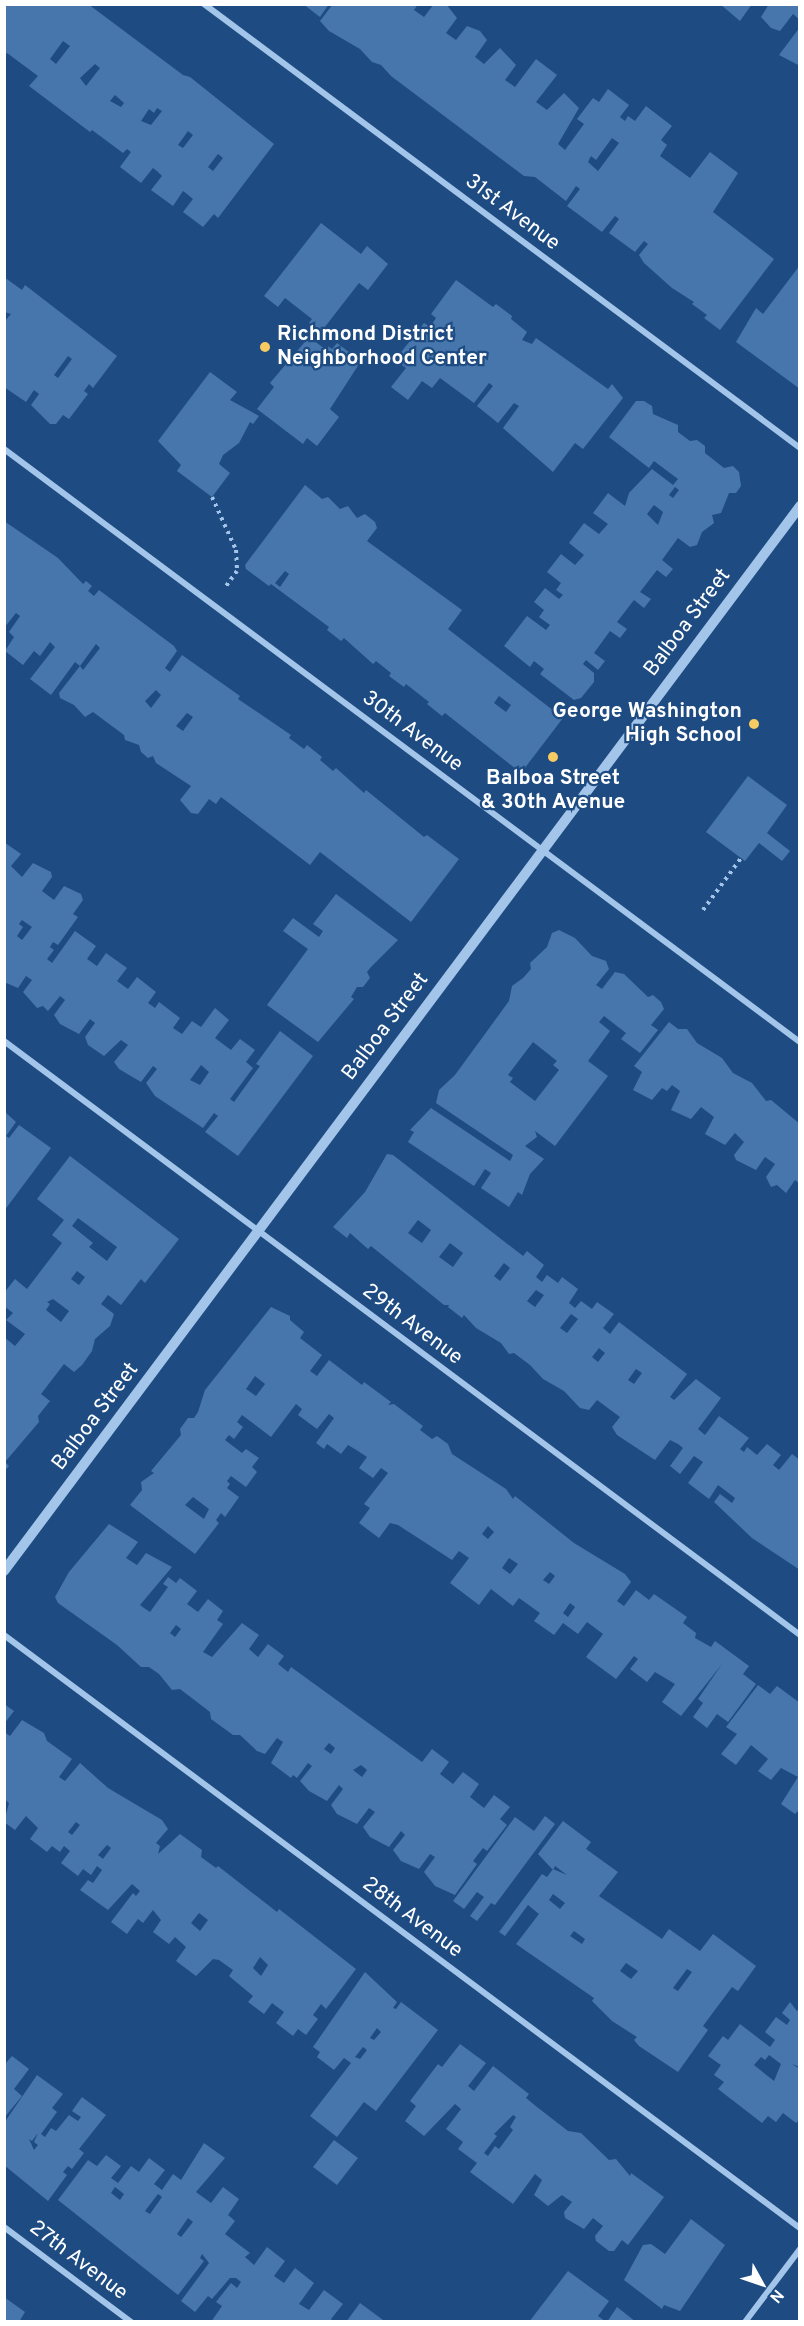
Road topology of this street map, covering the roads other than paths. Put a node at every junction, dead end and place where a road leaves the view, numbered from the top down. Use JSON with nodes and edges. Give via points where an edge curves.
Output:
{"nodes":[{"id":1,"x":204,"y":4,"type":"edge"},
{"id":2,"x":800,"y":448,"type":"edge"},
{"id":3,"x":4,"y":449,"type":"edge"},
{"id":4,"x":800,"y":506,"type":"edge"},
{"id":5,"x":543,"y":850,"type":"junction"},
{"id":6,"x":4,"y":1041,"type":"edge"},
{"id":7,"x":800,"y":1041,"type":"edge"},
{"id":8,"x":259,"y":1231,"type":"junction"},
{"id":9,"x":4,"y":1571,"type":"edge"},
{"id":10,"x":4,"y":1635,"type":"edge"},
{"id":11,"x":800,"y":1635,"type":"edge"},
{"id":12,"x":4,"y":2227,"type":"edge"},
{"id":13,"x":800,"y":2228,"type":"edge"},
{"id":14,"x":800,"y":2248,"type":"edge"},
{"id":15,"x":131,"y":2322,"type":"edge"},
{"id":16,"x":745,"y":2322,"type":"edge"}],
"edges":[{"from":1,"to":2,"type":"street","name":"31st Avenue"},
{"from":3,"to":5,"type":"street","name":"30th Avenue"},
{"from":4,"to":5,"type":"street","name":"Balboa Street"},
{"from":5,"to":7,"type":"street","name":"30th Avenue"},
{"from":5,"to":8,"type":"street","name":"Balboa Street"},
{"from":6,"to":8,"type":"street","name":"29th Avenue"},
{"from":8,"to":9,"type":"street","name":"Balboa Street"},
{"from":8,"to":11,"type":"street","name":"29th Avenue"},
{"from":10,"to":13,"type":"street","name":"28th Avenue"},
{"from":12,"to":15,"type":"street","name":"27th Avenue"},
{"from":14,"to":16,"type":"street"}]}
